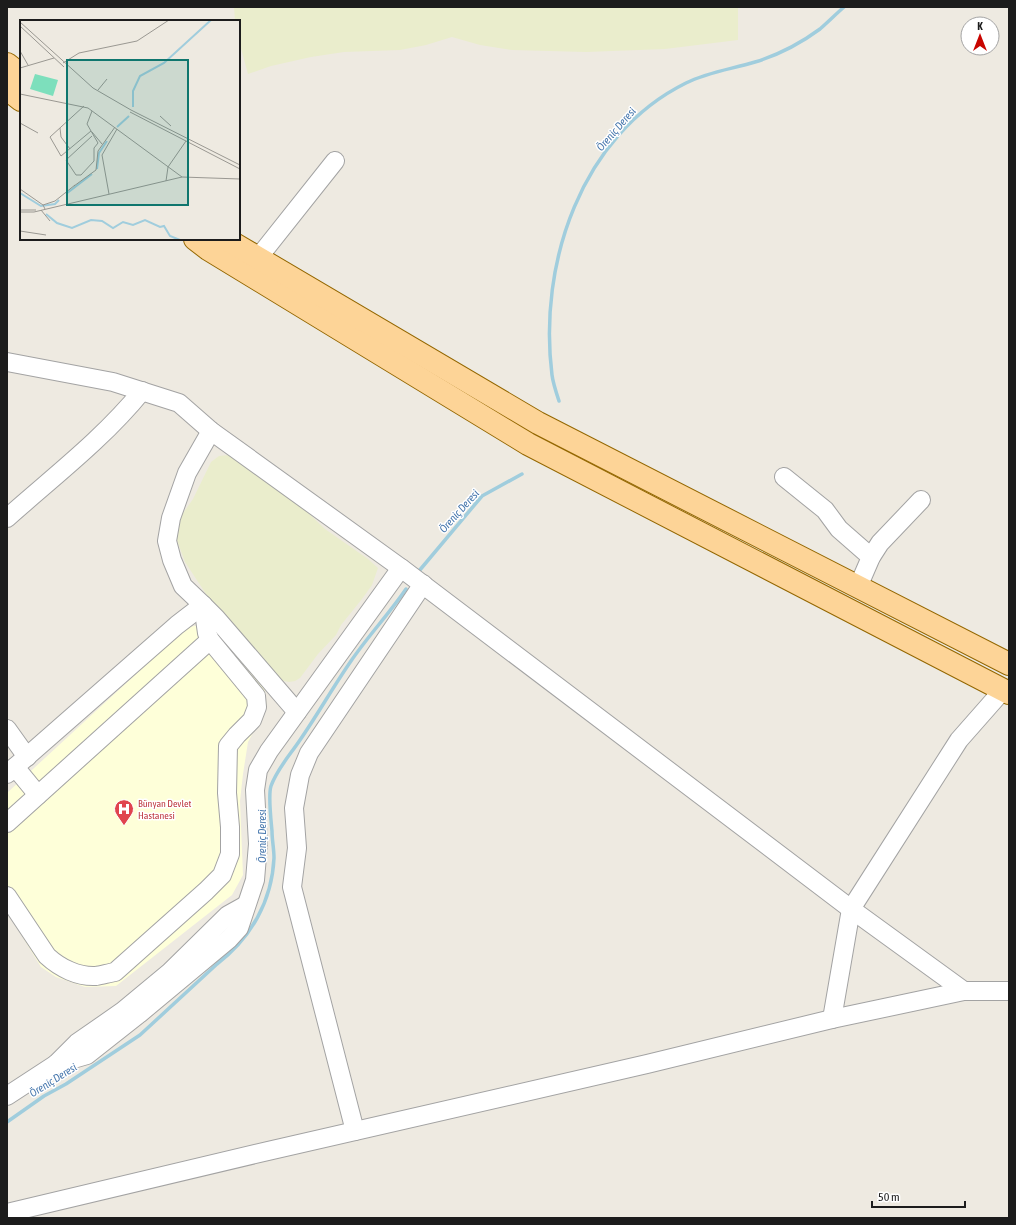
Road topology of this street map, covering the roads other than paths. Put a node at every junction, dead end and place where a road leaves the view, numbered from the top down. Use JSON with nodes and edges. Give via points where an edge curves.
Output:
{"nodes":[{"id":1,"x":7,"y":64,"type":"edge"},
{"id":2,"x":20,"y":74,"type":"edge"},
{"id":3,"x":7,"y":89,"type":"edge"},
{"id":4,"x":20,"y":99,"type":"edge"},
{"id":5,"x":336,"y":161,"type":"dead end"},
{"id":6,"x":196,"y":240,"type":"edge"},
{"id":7,"x":228,"y":240,"type":"edge"},
{"id":8,"x":258,"y":258,"type":"junction"},
{"id":9,"x":7,"y":362,"type":"edge"},
{"id":10,"x":142,"y":391,"type":"junction"},
{"id":11,"x":211,"y":431,"type":"junction"},
{"id":12,"x":784,"y":477,"type":"dead end"},
{"id":13,"x":921,"y":500,"type":"dead end"},
{"id":14,"x":7,"y":518,"type":"edge"},
{"id":15,"x":871,"y":557,"type":"junction"},
{"id":16,"x":401,"y":568,"type":"junction"},
{"id":17,"x":423,"y":584,"type":"junction"},
{"id":18,"x":858,"y":587,"type":"junction"},
{"id":19,"x":203,"y":605,"type":"junction"},
{"id":20,"x":210,"y":640,"type":"junction"},
{"id":21,"x":1009,"y":664,"type":"edge"},
{"id":22,"x":1006,"y":691,"type":"edge"},
{"id":23,"x":297,"y":712,"type":"junction"},
{"id":24,"x":7,"y":729,"type":"edge"},
{"id":25,"x":16,"y":766,"type":"edge"},
{"id":26,"x":38,"y":795,"type":"junction"},
{"id":27,"x":9,"y":819,"type":"edge"},
{"id":28,"x":7,"y":896,"type":"edge"},
{"id":29,"x":851,"y":909,"type":"junction"},
{"id":30,"x":964,"y":991,"type":"junction"},
{"id":31,"x":1009,"y":991,"type":"edge"},
{"id":32,"x":832,"y":1019,"type":"junction"},
{"id":33,"x":7,"y":1096,"type":"edge"},
{"id":34,"x":355,"y":1131,"type":"junction"},
{"id":35,"x":7,"y":1213,"type":"edge"}],
"edges":[{"from":1,"to":2,"type":"main road"},
{"from":3,"to":4,"type":"main road"},
{"from":5,"to":8,"type":"street"},
{"from":6,"to":22,"type":"main road","via":[[208,250],[528,444]]},
{"from":7,"to":8,"type":"main road"},
{"from":8,"to":18,"type":"main road","via":[[538,423]]},
{"from":9,"to":10,"type":"street","via":[[113,382]]},
{"from":10,"to":11,"type":"street","via":[[179,403]]},
{"from":10,"to":14,"type":"street","via":[[127,410],[93,443]]},
{"from":11,"to":16,"type":"street"},
{"from":11,"to":19,"type":"street","via":[[187,473],[171,518],[167,541],[182,586]]},
{"from":12,"to":15,"type":"street","via":[[825,510],[839,530]]},
{"from":13,"to":15,"type":"street","via":[[880,543]]},
{"from":15,"to":18,"type":"street"},
{"from":16,"to":17,"type":"street"},
{"from":16,"to":23,"type":"street"},
{"from":17,"to":29,"type":"street"},
{"from":17,"to":34,"type":"street","via":[[309,754],[299,781],[294,808],[297,848],[292,887]]},
{"from":18,"to":21,"type":"main road"},
{"from":19,"to":20,"type":"street"},
{"from":19,"to":23,"type":"street"},
{"from":19,"to":25,"type":"street"},
{"from":20,"to":26,"type":"street"},
{"from":20,"to":28,"type":"street","via":[[256,696],[257,707],[252,720],[228,746],[230,854],[222,875],[115,972],[96,976],[77,974],[56,964],[47,956]]},
{"from":22,"to":29,"type":"street","via":[[958,740]]},
{"from":23,"to":33,"type":"street","via":[[258,770],[255,790],[258,855],[255,880],[246,905],[228,915],[170,972],[123,1011],[77,1042],[56,1064]]},
{"from":24,"to":25,"type":"street"},
{"from":25,"to":26,"type":"street"},
{"from":26,"to":27,"type":"street"},
{"from":29,"to":30,"type":"street"},
{"from":29,"to":32,"type":"street"},
{"from":30,"to":31,"type":"street"},
{"from":30,"to":32,"type":"street"},
{"from":32,"to":34,"type":"street"},
{"from":34,"to":35,"type":"street"}]}
